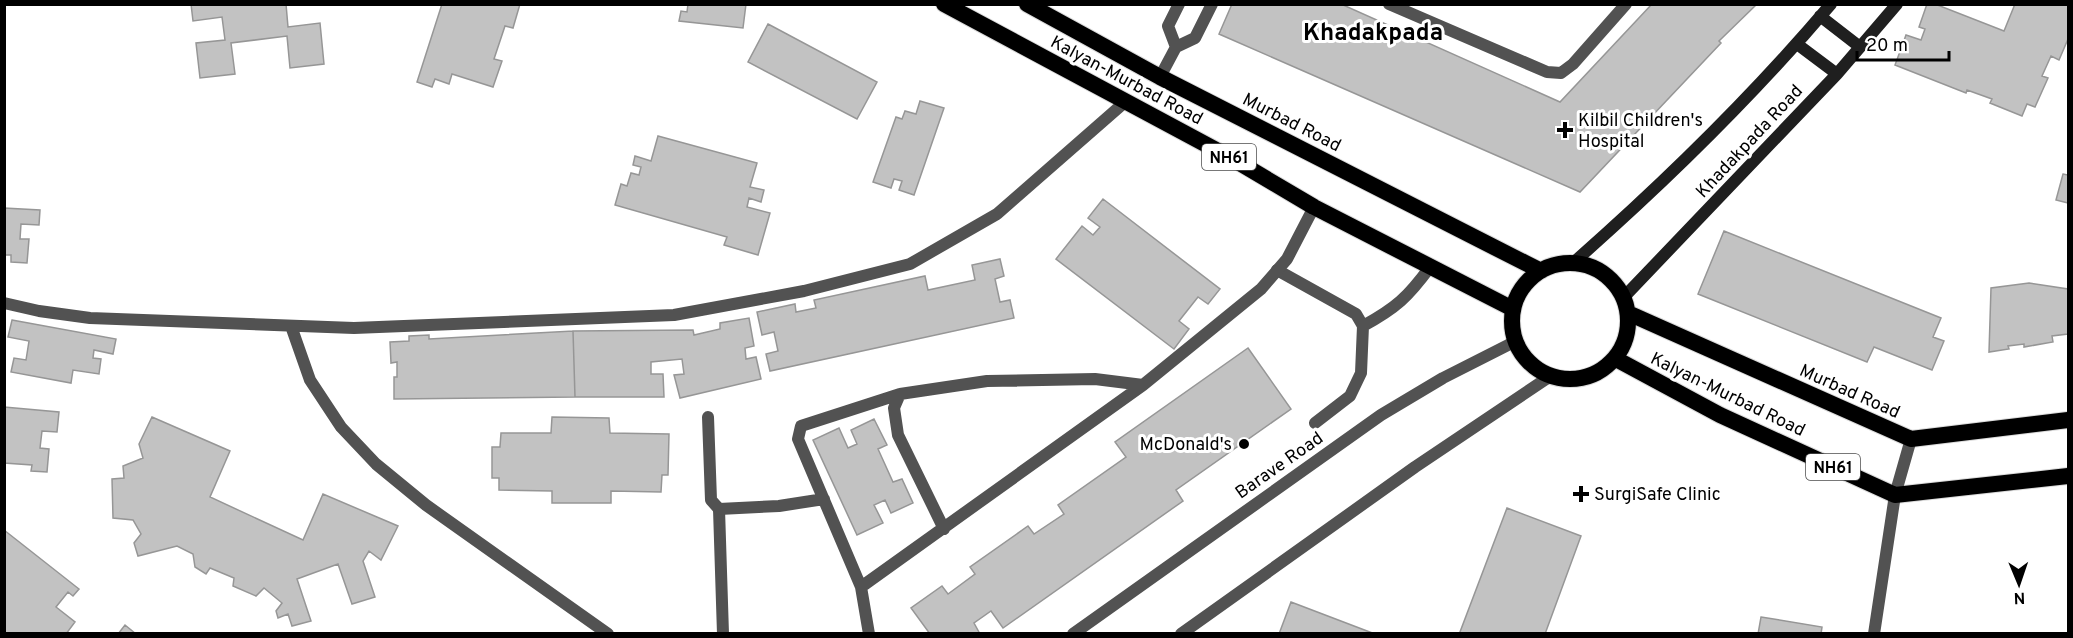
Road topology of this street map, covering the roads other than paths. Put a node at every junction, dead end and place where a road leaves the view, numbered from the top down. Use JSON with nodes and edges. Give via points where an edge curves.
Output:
{"nodes":[{"id":1,"x":944,"y":4,"type":"edge"},
{"id":2,"x":1027,"y":4,"type":"edge"},
{"id":3,"x":1179,"y":4,"type":"edge"},
{"id":4,"x":1212,"y":4,"type":"edge"},
{"id":5,"x":1389,"y":4,"type":"edge"},
{"id":6,"x":1626,"y":4,"type":"edge"},
{"id":7,"x":1831,"y":4,"type":"edge"},
{"id":8,"x":1896,"y":4,"type":"edge"},
{"id":9,"x":1821,"y":16,"type":"junction"},
{"id":10,"x":1797,"y":44,"type":"junction"},
{"id":11,"x":1176,"y":47,"type":"junction"},
{"id":12,"x":1860,"y":47,"type":"junction"},
{"id":13,"x":1837,"y":74,"type":"junction"},
{"id":14,"x":1160,"y":77,"type":"junction"},
{"id":15,"x":1125,"y":102,"type":"junction"},
{"id":16,"x":1314,"y":207,"type":"junction"},
{"id":17,"x":1573,"y":263,"type":"junction"},
{"id":18,"x":1430,"y":267,"type":"junction"},
{"id":19,"x":1278,"y":270,"type":"junction"},
{"id":20,"x":1541,"y":271,"type":"junction"},
{"id":21,"x":4,"y":303,"type":"edge"},
{"id":22,"x":1626,"y":306,"type":"junction"},
{"id":23,"x":1513,"y":309,"type":"junction"},
{"id":24,"x":291,"y":326,"type":"junction"},
{"id":25,"x":1363,"y":326,"type":"junction"},
{"id":26,"x":1516,"y":341,"type":"junction"},
{"id":27,"x":1616,"y":359,"type":"junction"},
{"id":28,"x":1552,"y":375,"type":"junction"},
{"id":29,"x":1143,"y":385,"type":"junction"},
{"id":30,"x":900,"y":394,"type":"junction"},
{"id":31,"x":708,"y":417,"type":"dead end"},
{"id":32,"x":2068,"y":420,"type":"edge"},
{"id":33,"x":1315,"y":423,"type":"dead end"},
{"id":34,"x":1911,"y":439,"type":"junction"},
{"id":35,"x":2068,"y":476,"type":"edge"},
{"id":36,"x":1894,"y":495,"type":"junction"},
{"id":37,"x":824,"y":499,"type":"junction"},
{"id":38,"x":719,"y":509,"type":"junction"},
{"id":39,"x":944,"y":529,"type":"junction"},
{"id":40,"x":861,"y":587,"type":"junction"},
{"id":41,"x":608,"y":633,"type":"edge"},
{"id":42,"x":723,"y":633,"type":"edge"},
{"id":43,"x":869,"y":633,"type":"edge"},
{"id":44,"x":1073,"y":633,"type":"edge"},
{"id":45,"x":1181,"y":633,"type":"edge"},
{"id":46,"x":1874,"y":633,"type":"edge"}],
"edges":[{"from":1,"to":15,"type":"highway","name":"Kalyan-Murbad Road","number":"NH61"},
{"from":2,"to":14,"type":"highway","name":"Murbad Road","number":"NH61"},
{"from":3,"to":11,"type":"street","via":[[1168,26]]},
{"from":4,"to":11,"type":"street","via":[[1195,38]]},
{"from":5,"to":6,"type":"street","via":[[1547,72],[1561,73]]},
{"from":7,"to":9,"type":"main road"},
{"from":8,"to":12,"type":"main road","name":"Khadakpada Road"},
{"from":9,"to":10,"type":"main road"},
{"from":9,"to":12,"type":"main road"},
{"from":10,"to":13,"type":"main road"},
{"from":10,"to":17,"type":"main road","via":[[1647,198]]},
{"from":11,"to":14,"type":"street"},
{"from":12,"to":13,"type":"main road","name":"Khadakpada Road"},
{"from":13,"to":22,"type":"main road","name":"Khadakpada Road"},
{"from":14,"to":20,"type":"highway","name":"Murbad Road","number":"NH61"},
{"from":15,"to":16,"type":"highway","name":"Kalyan-Murbad Road","number":"NH61"},
{"from":15,"to":24,"type":"street","via":[[998,214],[910,264],[804,291],[674,315],[354,328]]},
{"from":16,"to":18,"type":"highway","name":"Kalyan-Murbad Road","number":"NH61"},
{"from":16,"to":19,"type":"street"},
{"from":17,"to":20,"type":"highway"},
{"from":17,"to":22,"type":"highway","via":[[1604,273],[1615,284]]},
{"from":18,"to":23,"type":"highway","name":"Kalyan-Murbad Road","number":"NH61"},
{"from":18,"to":25,"type":"street","via":[[1409,295]]},
{"from":19,"to":25,"type":"street","via":[[1356,314]]},
{"from":19,"to":29,"type":"street","via":[[1261,290]]},
{"from":20,"to":23,"type":"highway","via":[[1528,281]]},
{"from":21,"to":24,"type":"street","via":[[90,318]]},
{"from":22,"to":27,"type":"highway","via":[[1627,330]]},
{"from":22,"to":34,"type":"highway","name":"Murbad Road"},
{"from":23,"to":26,"type":"highway"},
{"from":24,"to":41,"type":"street","via":[[310,380],[341,427],[376,464],[426,505]]},
{"from":25,"to":33,"type":"street","via":[[1361,373],[1350,396]]},
{"from":26,"to":28,"type":"highway","via":[[1524,356]]},
{"from":26,"to":44,"type":"street","name":"Barave Road","via":[[1380,415]]},
{"from":27,"to":28,"type":"highway","via":[[1585,376]]},
{"from":27,"to":36,"type":"highway","name":"Kalyan-Murbad Road","number":"NH61","via":[[1720,415]]},
{"from":28,"to":45,"type":"street"},
{"from":29,"to":30,"type":"street","via":[[1095,379],[987,381]]},
{"from":29,"to":39,"type":"street"},
{"from":30,"to":37,"type":"street","via":[[801,426],[798,439]]},
{"from":30,"to":39,"type":"street","via":[[894,408],[898,435]]},
{"from":31,"to":38,"type":"street","via":[[711,500]]},
{"from":32,"to":34,"type":"highway","name":"Murbad Road"},
{"from":34,"to":36,"type":"street"},
{"from":35,"to":36,"type":"highway"},
{"from":36,"to":46,"type":"street"},
{"from":37,"to":38,"type":"street"},
{"from":37,"to":40,"type":"street"},
{"from":38,"to":42,"type":"street"},
{"from":39,"to":40,"type":"street"},
{"from":40,"to":43,"type":"street"}]}
